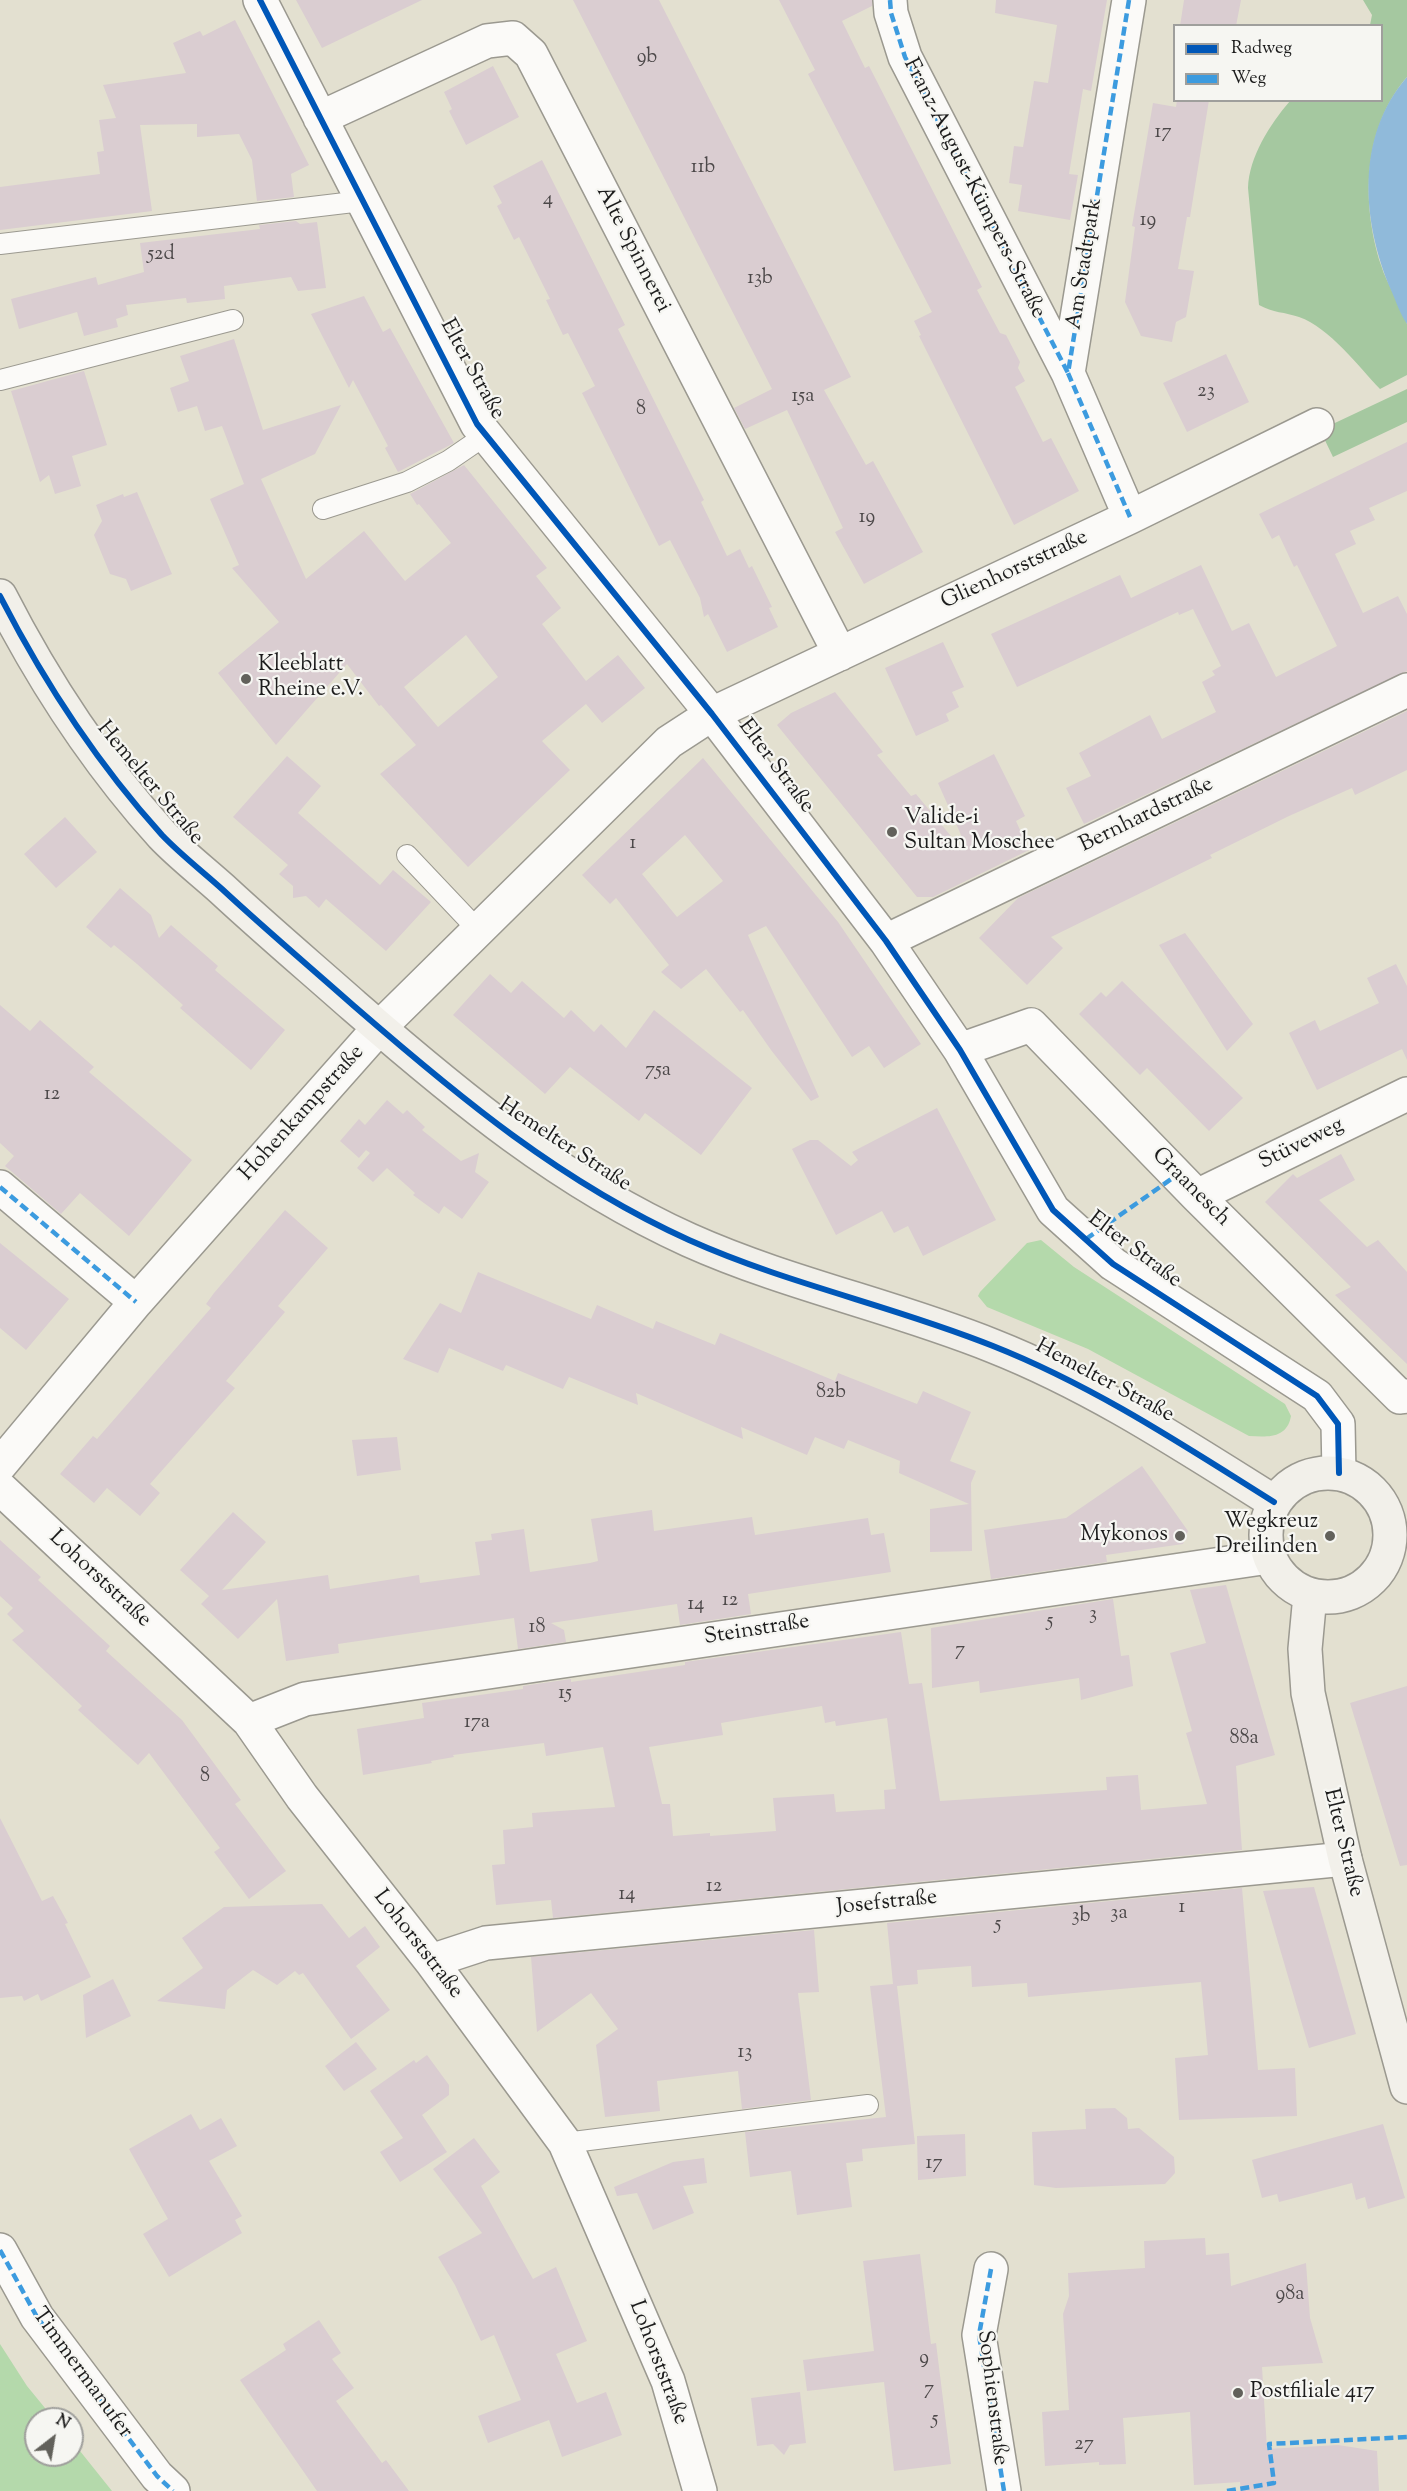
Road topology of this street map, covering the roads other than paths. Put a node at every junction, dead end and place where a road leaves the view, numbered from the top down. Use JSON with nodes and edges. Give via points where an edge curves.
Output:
{"nodes":[{"id":1,"x":260,"y":0,"type":"edge"},
{"id":2,"x":890,"y":0,"type":"edge"},
{"id":3,"x":1130,"y":0,"type":"edge"},
{"id":4,"x":320,"y":118,"type":"junction"},
{"id":5,"x":362,"y":201,"type":"junction"},
{"id":6,"x":0,"y":244,"type":"edge"},
{"id":7,"x":233,"y":320,"type":"dead end"},
{"id":8,"x":1068,"y":373,"type":"junction"},
{"id":9,"x":0,"y":380,"type":"edge"},
{"id":10,"x":1317,"y":425,"type":"dead end"},
{"id":11,"x":486,"y":435,"type":"junction"},
{"id":12,"x":323,"y":509,"type":"dead end"},
{"id":13,"x":1131,"y":517,"type":"junction"},
{"id":14,"x":0,"y":596,"type":"edge"},
{"id":15,"x":840,"y":654,"type":"junction"},
{"id":16,"x":1407,"y":690,"type":"edge"},
{"id":17,"x":712,"y":714,"type":"junction"},
{"id":18,"x":406,"y":855,"type":"dead end"},
{"id":19,"x":478,"y":930,"type":"junction"},
{"id":20,"x":886,"y":941,"type":"junction"},
{"id":21,"x":380,"y":1028,"type":"junction"},
{"id":22,"x":960,"y":1050,"type":"junction"},
{"id":23,"x":1407,"y":1094,"type":"edge"},
{"id":24,"x":0,"y":1187,"type":"edge"},
{"id":25,"x":1197,"y":1196,"type":"junction"},
{"id":26,"x":136,"y":1302,"type":"junction"},
{"id":27,"x":1407,"y":1396,"type":"edge"},
{"id":28,"x":0,"y":1465,"type":"edge"},
{"id":29,"x":1339,"y":1473,"type":"junction"},
{"id":30,"x":0,"y":1488,"type":"edge"},
{"id":31,"x":1274,"y":1502,"type":"junction"},
{"id":32,"x":1399,"y":1540,"type":"edge"},
{"id":33,"x":1269,"y":1557,"type":"junction"},
{"id":34,"x":1310,"y":1595,"type":"junction"},
{"id":35,"x":249,"y":1721,"type":"junction"},
{"id":36,"x":1345,"y":1859,"type":"junction"},
{"id":37,"x":431,"y":1961,"type":"junction"},
{"id":38,"x":1407,"y":2087,"type":"edge"},
{"id":39,"x":868,"y":2105,"type":"dead end"},
{"id":40,"x":566,"y":2143,"type":"junction"},
{"id":41,"x":0,"y":2250,"type":"edge"},
{"id":42,"x":991,"y":2269,"type":"dead end"},
{"id":43,"x":173,"y":2491,"type":"edge"},
{"id":44,"x":700,"y":2491,"type":"edge"},
{"id":45,"x":1004,"y":2491,"type":"edge"}],
"edges":[{"from":1,"to":4,"type":"street","name":"Elter Straße"},
{"from":2,"to":8,"type":"street","name":"Franz-August-Kümpers-Straße","via":[[905,57]]},
{"from":3,"to":8,"type":"street","name":"Am Stadtpark"},
{"from":4,"to":5,"type":"street","name":"Elter Straße"},
{"from":4,"to":15,"type":"street","name":"Alte Spinnerei","via":[[487,41],[513,38],[531,54]]},
{"from":5,"to":6,"type":"lane"},
{"from":5,"to":11,"type":"street","name":"Elter Straße"},
{"from":7,"to":9,"type":"lane"},
{"from":8,"to":13,"type":"street"},
{"from":10,"to":13,"type":"street","name":"Glienhorststraße"},
{"from":11,"to":12,"type":"lane","via":[[407,482]]},
{"from":11,"to":17,"type":"street","name":"Elter Straße"},
{"from":13,"to":15,"type":"street","name":"Glienhorststraße"},
{"from":14,"to":21,"type":"main road","name":"Hemelter Straße","via":[[60,702],[107,770],[165,837]]},
{"from":15,"to":17,"type":"street","name":"Glienhorststraße"},
{"from":16,"to":20,"type":"street","name":"Bernhardstraße"},
{"from":17,"to":19,"type":"street","name":"Hohenkampstraße","via":[[669,742]]},
{"from":17,"to":20,"type":"street","name":"Elter Straße"},
{"from":18,"to":19,"type":"lane"},
{"from":19,"to":21,"type":"street","name":"Hohenkampstraße"},
{"from":20,"to":22,"type":"street","name":"Elter Straße"},
{"from":21,"to":26,"type":"street","name":"Hohenkampstraße"},
{"from":21,"to":31,"type":"main road","name":"Hemelter Straße","via":[[524,1146],[633,1213],[770,1271],[989,1344],[1048,1369],[1118,1405]]},
{"from":22,"to":25,"type":"street","name":"Graanesch","via":[[1031,1025]]},
{"from":22,"to":29,"type":"street","name":"Elter Straße","via":[[1053,1210],[1113,1264],[1317,1396],[1338,1424]]},
{"from":23,"to":25,"type":"street","name":"Stüveweg"},
{"from":24,"to":26,"type":"street"},
{"from":25,"to":27,"type":"street","name":"Graanesch","via":[[1400,1397]]},
{"from":26,"to":28,"type":"street","name":"Hohenkampstraße"},
{"from":29,"to":31,"type":"main road","via":[[1314,1474],[1299,1480]]},
{"from":29,"to":32,"type":"main road","via":[[1360,1481],[1378,1496]]},
{"from":30,"to":35,"type":"street","name":"Lohorststraße"},
{"from":31,"to":33,"type":"main road","via":[[1265,1538]]},
{"from":32,"to":34,"type":"main road","via":[[1364,1586],[1338,1597]]},
{"from":33,"to":34,"type":"main road","via":[[1293,1586]]},
{"from":33,"to":35,"type":"street","name":"Steinstraße","via":[[305,1699]]},
{"from":34,"to":36,"type":"main road","name":"Elter Straße","via":[[1305,1649],[1308,1693]]},
{"from":35,"to":37,"type":"street","name":"Lohorststraße","via":[[302,1797]]},
{"from":36,"to":37,"type":"street","name":"Josefstraße","via":[[486,1943]]},
{"from":36,"to":38,"type":"main road","name":"Elter Straße"},
{"from":37,"to":40,"type":"street","name":"Lohorststraße"},
{"from":39,"to":40,"type":"lane"},
{"from":40,"to":44,"type":"street","name":"Lohorststraße","via":[[668,2381]]},
{"from":41,"to":43,"type":"street","name":"Timmermanufer","via":[[37,2317],[157,2476]]},
{"from":42,"to":45,"type":"street","name":"Sophienstraße","via":[[979,2335]]}]}
